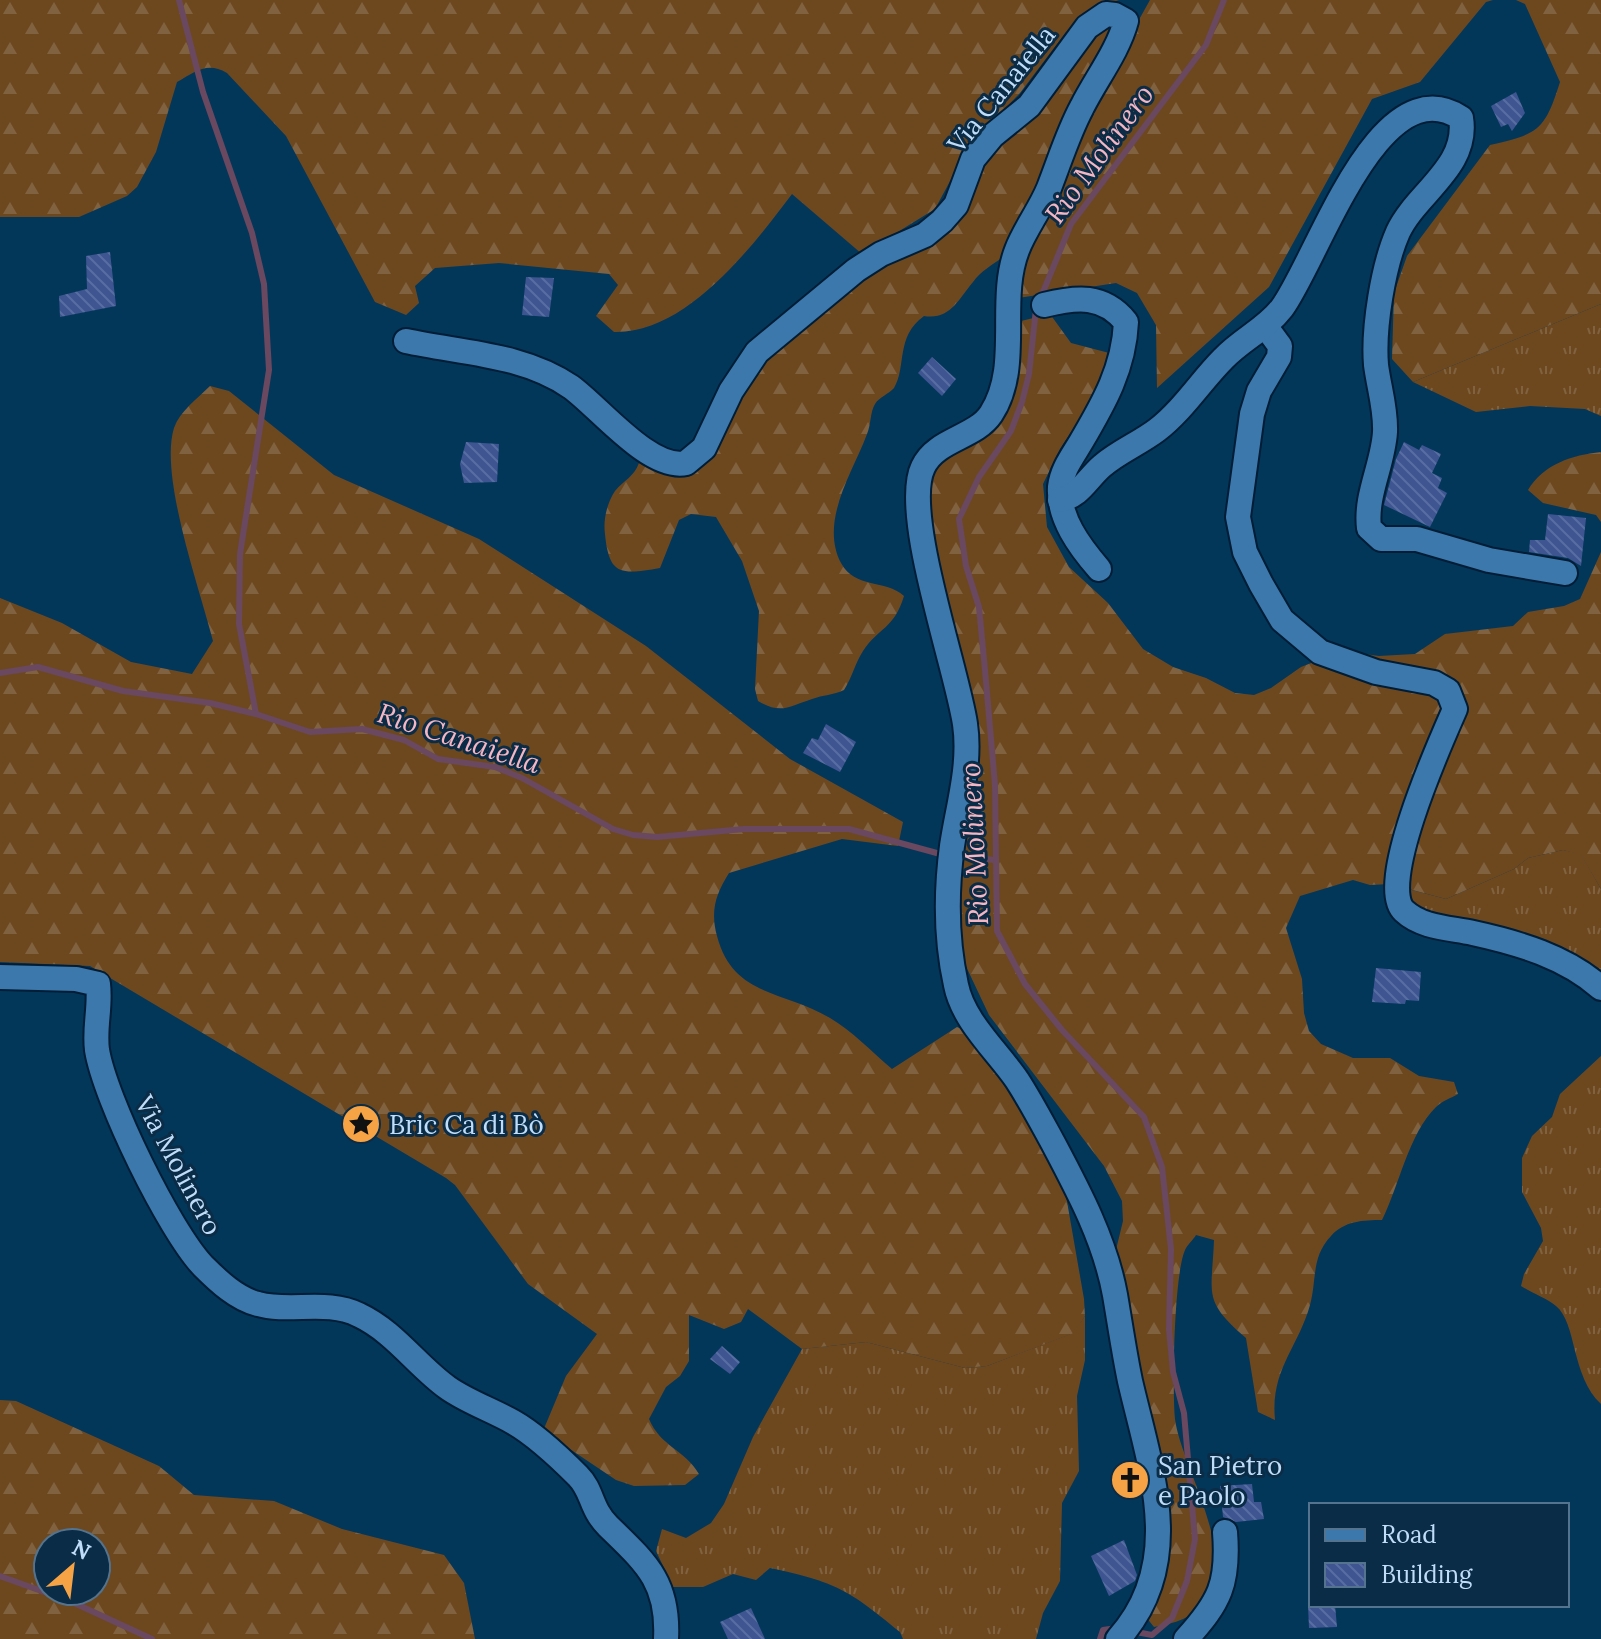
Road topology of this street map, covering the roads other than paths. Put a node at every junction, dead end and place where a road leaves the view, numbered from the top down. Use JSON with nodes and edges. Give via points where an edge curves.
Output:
{"nodes":[{"id":1,"x":1044,"y":305,"type":"dead end"},
{"id":2,"x":1266,"y":327,"type":"junction"},
{"id":3,"x":406,"y":341,"type":"dead end"},
{"id":4,"x":1060,"y":500,"type":"junction"},
{"id":5,"x":1099,"y":569,"type":"dead end"},
{"id":6,"x":1565,"y":573,"type":"dead end"},
{"id":7,"x":0,"y":977,"type":"edge"},
{"id":8,"x":1601,"y":988,"type":"edge"},
{"id":9,"x":1225,"y":1532,"type":"dead end"},
{"id":10,"x":1126,"y":1634,"type":"edge"},
{"id":11,"x":666,"y":1639,"type":"edge"},
{"id":12,"x":1186,"y":1639,"type":"edge"}],
"edges":[{"from":1,"to":4,"type":"street","via":[[1091,300],[1113,307],[1126,322],[1119,370],[1062,473]]},
{"from":2,"to":4,"type":"street","via":[[1222,360],[1157,430],[1099,468],[1072,498]]},
{"from":2,"to":6,"type":"street","via":[[1294,291],[1351,179],[1389,128],[1427,107],[1444,107],[1461,118],[1464,134],[1458,151],[1400,229],[1384,278],[1376,361],[1385,434],[1367,512],[1369,528],[1381,539],[1417,539],[1489,560]]},
{"from":2,"to":8,"type":"street","via":[[1280,346],[1279,357],[1252,414],[1238,517],[1245,552],[1282,620],[1320,652],[1376,672],[1434,683],[1448,691],[1455,709],[1423,784],[1400,861],[1397,898],[1403,911],[1429,925],[1567,962]]},
{"from":3,"to":10,"type":"street","name":"Via Canaiella","via":[[514,361],[547,373],[663,462],[686,463],[704,448],[757,352],[856,270],[942,221],[956,205],[973,159],[1029,106],[1087,27],[1106,14],[1126,21],[1017,250],[997,403],[980,425],[923,465],[918,485],[927,571],[967,737],[947,921],[956,988],[964,1009],[1018,1082],[1086,1204],[1115,1292],[1120,1335],[1151,1457],[1160,1509],[1154,1575]]},
{"from":4,"to":5,"type":"street","via":[[1075,540]]},
{"from":7,"to":11,"type":"street","name":"Via Molinero","via":[[98,984],[96,1030],[102,1072],[146,1173],[202,1265],[259,1305],[334,1308],[359,1315],[408,1349],[449,1389],[535,1438],[587,1485],[591,1506],[644,1560],[662,1594]]},
{"from":9,"to":12,"type":"street","via":[[1228,1567],[1221,1592]]}]}
